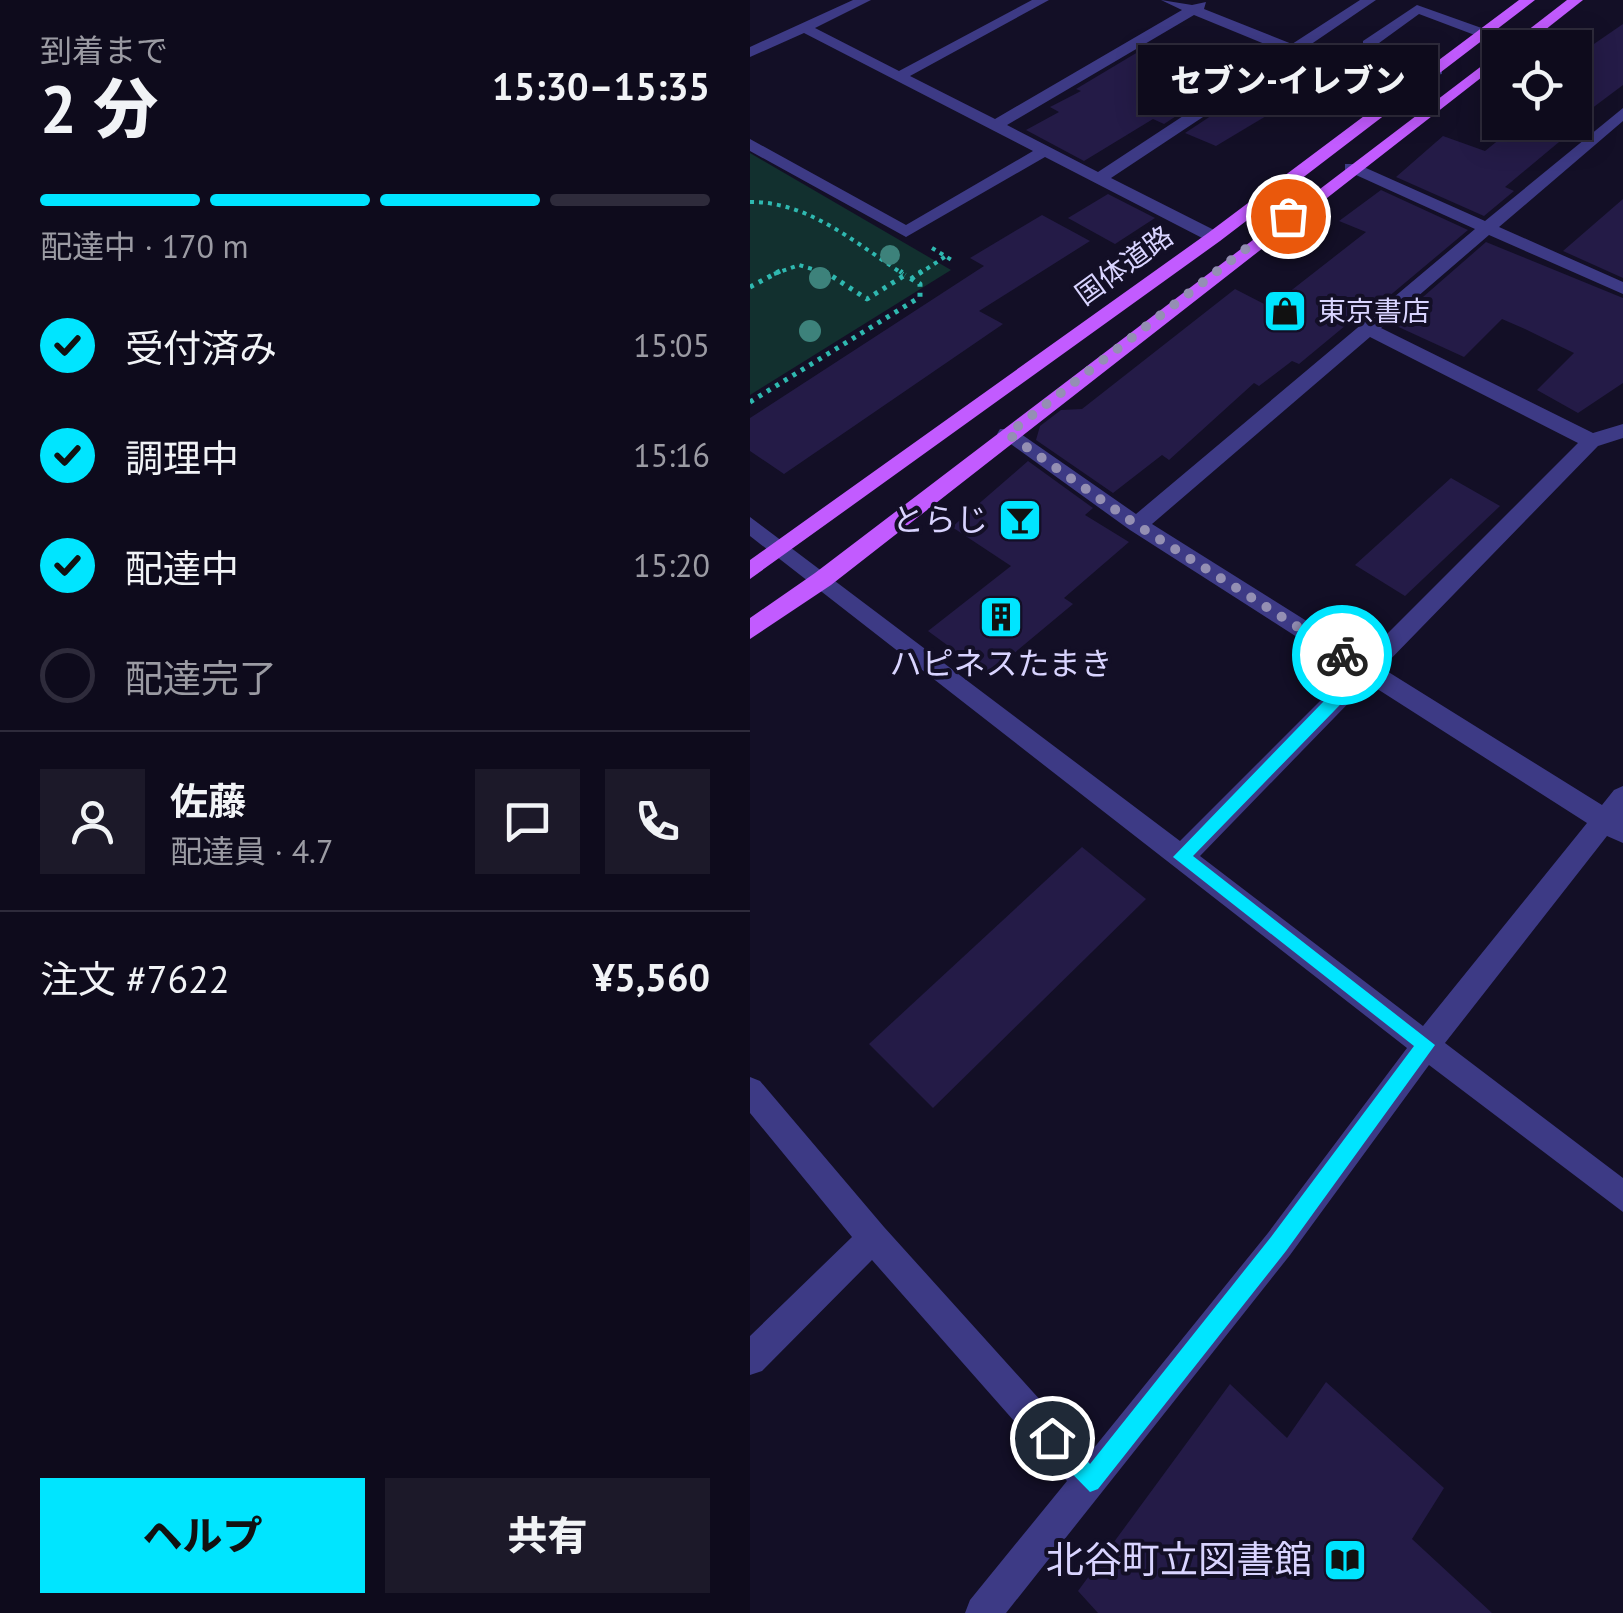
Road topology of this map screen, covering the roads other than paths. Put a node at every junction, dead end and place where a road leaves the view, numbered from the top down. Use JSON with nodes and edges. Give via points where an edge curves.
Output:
{"nodes":[{"id":1,"x":864,"y":0,"type":"edge"},
{"id":2,"x":1042,"y":0,"type":"edge"},
{"id":3,"x":1168,"y":0,"type":"edge"},
{"id":4,"x":1209,"y":0,"type":"edge"},
{"id":5,"x":1369,"y":0,"type":"edge"},
{"id":6,"x":1528,"y":0,"type":"edge"},
{"id":7,"x":1576,"y":0,"type":"edge"},
{"id":8,"x":1193,"y":10,"type":"junction"},
{"id":9,"x":804,"y":28,"type":"junction"},
{"id":10,"x":1490,"y":30,"type":"edge"},
{"id":11,"x":1536,"y":30,"type":"edge"},
{"id":12,"x":1482,"y":33,"type":"edge"},
{"id":13,"x":1482,"y":36,"type":"edge"},
{"id":14,"x":1294,"y":50,"type":"junction"},
{"id":15,"x":750,"y":53,"type":"edge"},
{"id":16,"x":1482,"y":69,"type":"edge"},
{"id":17,"x":1437,"y":70,"type":"junction"},
{"id":18,"x":898,"y":77,"type":"junction"},
{"id":19,"x":1406,"y":94,"type":"junction"},
{"id":20,"x":1620,"y":119,"type":"edge"},
{"id":21,"x":994,"y":126,"type":"junction"},
{"id":22,"x":750,"y":144,"type":"edge"},
{"id":23,"x":1044,"y":152,"type":"junction"},
{"id":24,"x":1351,"y":167,"type":"junction"},
{"id":25,"x":1098,"y":180,"type":"junction"},
{"id":26,"x":1488,"y":228,"type":"junction"},
{"id":27,"x":1214,"y":237,"type":"junction"},
{"id":28,"x":1623,"y":289,"type":"edge"},
{"id":29,"x":1368,"y":330,"type":"junction"},
{"id":30,"x":1623,"y":431,"type":"edge"},
{"id":31,"x":1008,"y":434,"type":"junction"},
{"id":32,"x":1591,"y":441,"type":"junction"},
{"id":33,"x":750,"y":525,"type":"edge"},
{"id":34,"x":1137,"y":525,"type":"junction"},
{"id":35,"x":782,"y":549,"type":"junction"},
{"id":36,"x":750,"y":571,"type":"edge"},
{"id":37,"x":823,"y":579,"type":"junction"},
{"id":38,"x":750,"y":630,"type":"edge"},
{"id":39,"x":1365,"y":670,"type":"junction"},
{"id":40,"x":1623,"y":797,"type":"edge"},
{"id":41,"x":1614,"y":826,"type":"edge"},
{"id":42,"x":1182,"y":857,"type":"junction"},
{"id":43,"x":1426,"y":1045,"type":"junction"},
{"id":44,"x":750,"y":1091,"type":"edge"},
{"id":45,"x":1623,"y":1197,"type":"edge"},
{"id":46,"x":873,"y":1238,"type":"junction"},
{"id":47,"x":750,"y":1359,"type":"edge"},
{"id":48,"x":1090,"y":1481,"type":"junction"},
{"id":49,"x":982,"y":1613,"type":"edge"}],
"edges":[{"from":1,"to":9,"type":"street"},
{"from":2,"to":18,"type":"street"},
{"from":3,"to":8,"type":"street"},
{"from":4,"to":8,"type":"street"},
{"from":5,"to":14,"type":"street"},
{"from":6,"to":10,"type":"main road","name":"国体道路"},
{"from":7,"to":11,"type":"main road"},
{"from":8,"to":14,"type":"street"},
{"from":8,"to":21,"type":"street"},
{"from":9,"to":15,"type":"street"},
{"from":9,"to":18,"type":"street"},
{"from":12,"to":17,"type":"street","via":[[1417,10],[1368,44]]},
{"from":13,"to":17,"type":"main road","name":"国体道路"},
{"from":14,"to":19,"type":"street"},
{"from":14,"to":25,"type":"street"},
{"from":16,"to":24,"type":"main road","name":"国体道路"},
{"from":17,"to":19,"type":"main road","name":"国体道路"},
{"from":18,"to":21,"type":"street"},
{"from":19,"to":27,"type":"main road","name":"国体道路"},
{"from":20,"to":26,"type":"street"},
{"from":21,"to":23,"type":"street"},
{"from":22,"to":23,"type":"street","via":[[906,232]]},
{"from":23,"to":25,"type":"street"},
{"from":24,"to":26,"type":"street"},
{"from":24,"to":31,"type":"main road","name":"国体道路"},
{"from":25,"to":27,"type":"street"},
{"from":26,"to":28,"type":"street"},
{"from":26,"to":29,"type":"street"},
{"from":27,"to":35,"type":"main road","name":"国体道路"},
{"from":29,"to":32,"type":"street"},
{"from":29,"to":34,"type":"street"},
{"from":30,"to":32,"type":"street"},
{"from":31,"to":34,"type":"street"},
{"from":31,"to":37,"type":"main road","name":"国体道路"},
{"from":32,"to":39,"type":"street"},
{"from":33,"to":35,"type":"street"},
{"from":34,"to":39,"type":"street"},
{"from":35,"to":36,"type":"main road","name":"国体道路"},
{"from":35,"to":37,"type":"street"},
{"from":37,"to":38,"type":"main road","name":"国体道路"},
{"from":37,"to":42,"type":"street"},
{"from":39,"to":41,"type":"street"},
{"from":39,"to":42,"type":"street"},
{"from":40,"to":41,"type":"street"},
{"from":41,"to":43,"type":"street"},
{"from":42,"to":43,"type":"street"},
{"from":43,"to":45,"type":"street"},
{"from":43,"to":48,"type":"street"},
{"from":44,"to":46,"type":"street"},
{"from":46,"to":47,"type":"street"},
{"from":46,"to":48,"type":"street"},
{"from":48,"to":49,"type":"street"}]}
